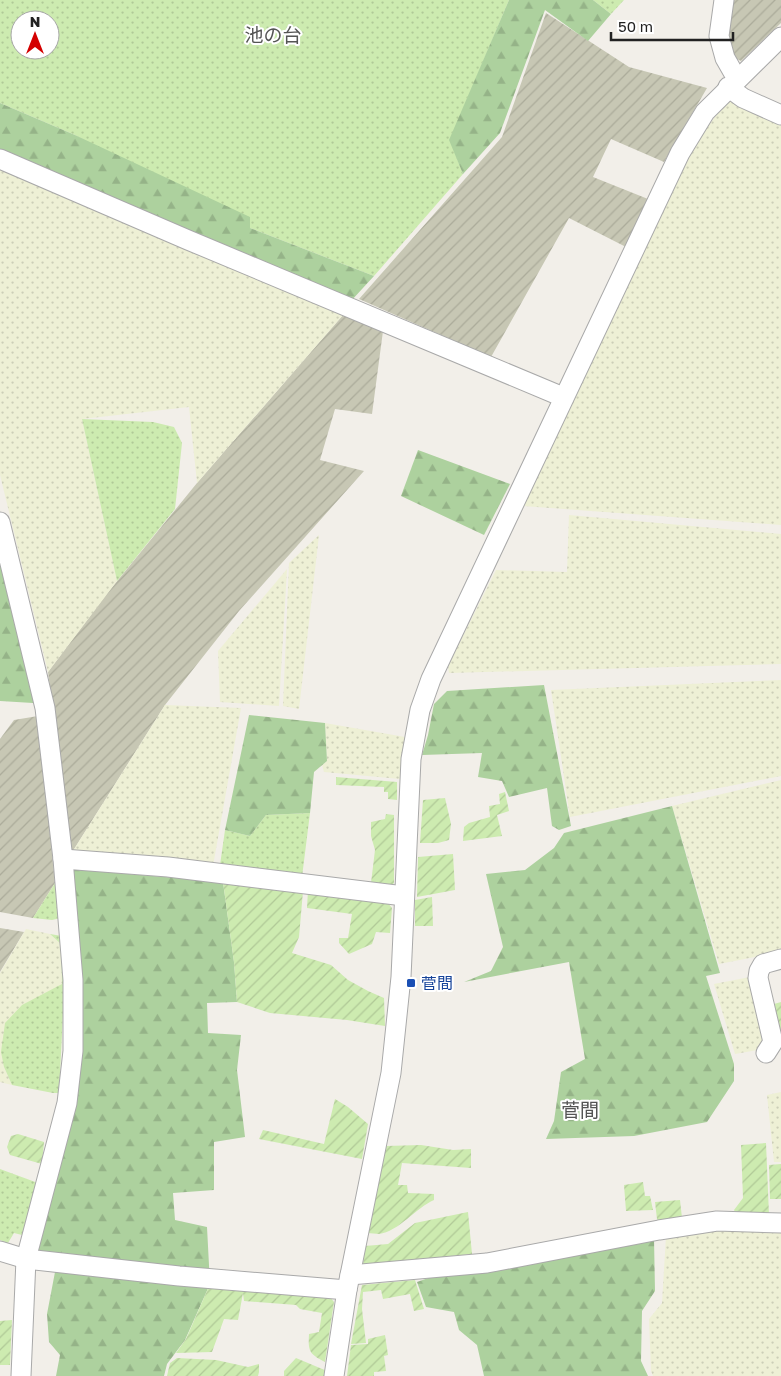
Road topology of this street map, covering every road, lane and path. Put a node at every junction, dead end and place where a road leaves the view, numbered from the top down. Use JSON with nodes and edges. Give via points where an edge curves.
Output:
{"nodes":[{"id":1,"x":724,"y":0,"type":"edge"},
{"id":2,"x":781,"y":36,"type":"edge"},
{"id":3,"x":732,"y":83,"type":"junction"},
{"id":4,"x":781,"y":116,"type":"edge"},
{"id":5,"x":0,"y":159,"type":"edge"},
{"id":6,"x":563,"y":397,"type":"junction"},
{"id":7,"x":0,"y":522,"type":"edge"},
{"id":8,"x":63,"y":859,"type":"junction"},
{"id":9,"x":404,"y":896,"type":"junction"},
{"id":10,"x":781,"y":959,"type":"edge"},
{"id":11,"x":766,"y":1053,"type":"dead end"},
{"id":12,"x":781,"y":1223,"type":"edge"},
{"id":13,"x":0,"y":1251,"type":"edge"},
{"id":14,"x":26,"y":1258,"type":"junction"},
{"id":15,"x":349,"y":1282,"type":"junction"},
{"id":16,"x":21,"y":1376,"type":"edge"},
{"id":17,"x":334,"y":1376,"type":"edge"}],
"edges":[{"from":1,"to":3,"type":"street","via":[[720,36]]},
{"from":2,"to":3,"type":"street"},
{"from":3,"to":4,"type":"street","via":[[743,98]]},
{"from":3,"to":6,"type":"street","via":[[704,112],[680,153]]},
{"from":5,"to":6,"type":"street"},
{"from":6,"to":9,"type":"street","via":[[431,679],[420,710],[411,759]]},
{"from":7,"to":8,"type":"street","via":[[45,708]]},
{"from":8,"to":9,"type":"street","via":[[168,867]]},
{"from":8,"to":14,"type":"street","via":[[74,980],[73,1052],[67,1103]]},
{"from":9,"to":15,"type":"street","via":[[401,977],[391,1073]]},
{"from":10,"to":11,"type":"street","via":[[763,964],[759,971],[773,1042]]},
{"from":12,"to":15,"type":"street","via":[[717,1222],[487,1263]]},
{"from":13,"to":14,"type":"street"},
{"from":14,"to":15,"type":"street","via":[[178,1276]]},
{"from":14,"to":16,"type":"street"},
{"from":15,"to":17,"type":"street"}]}
